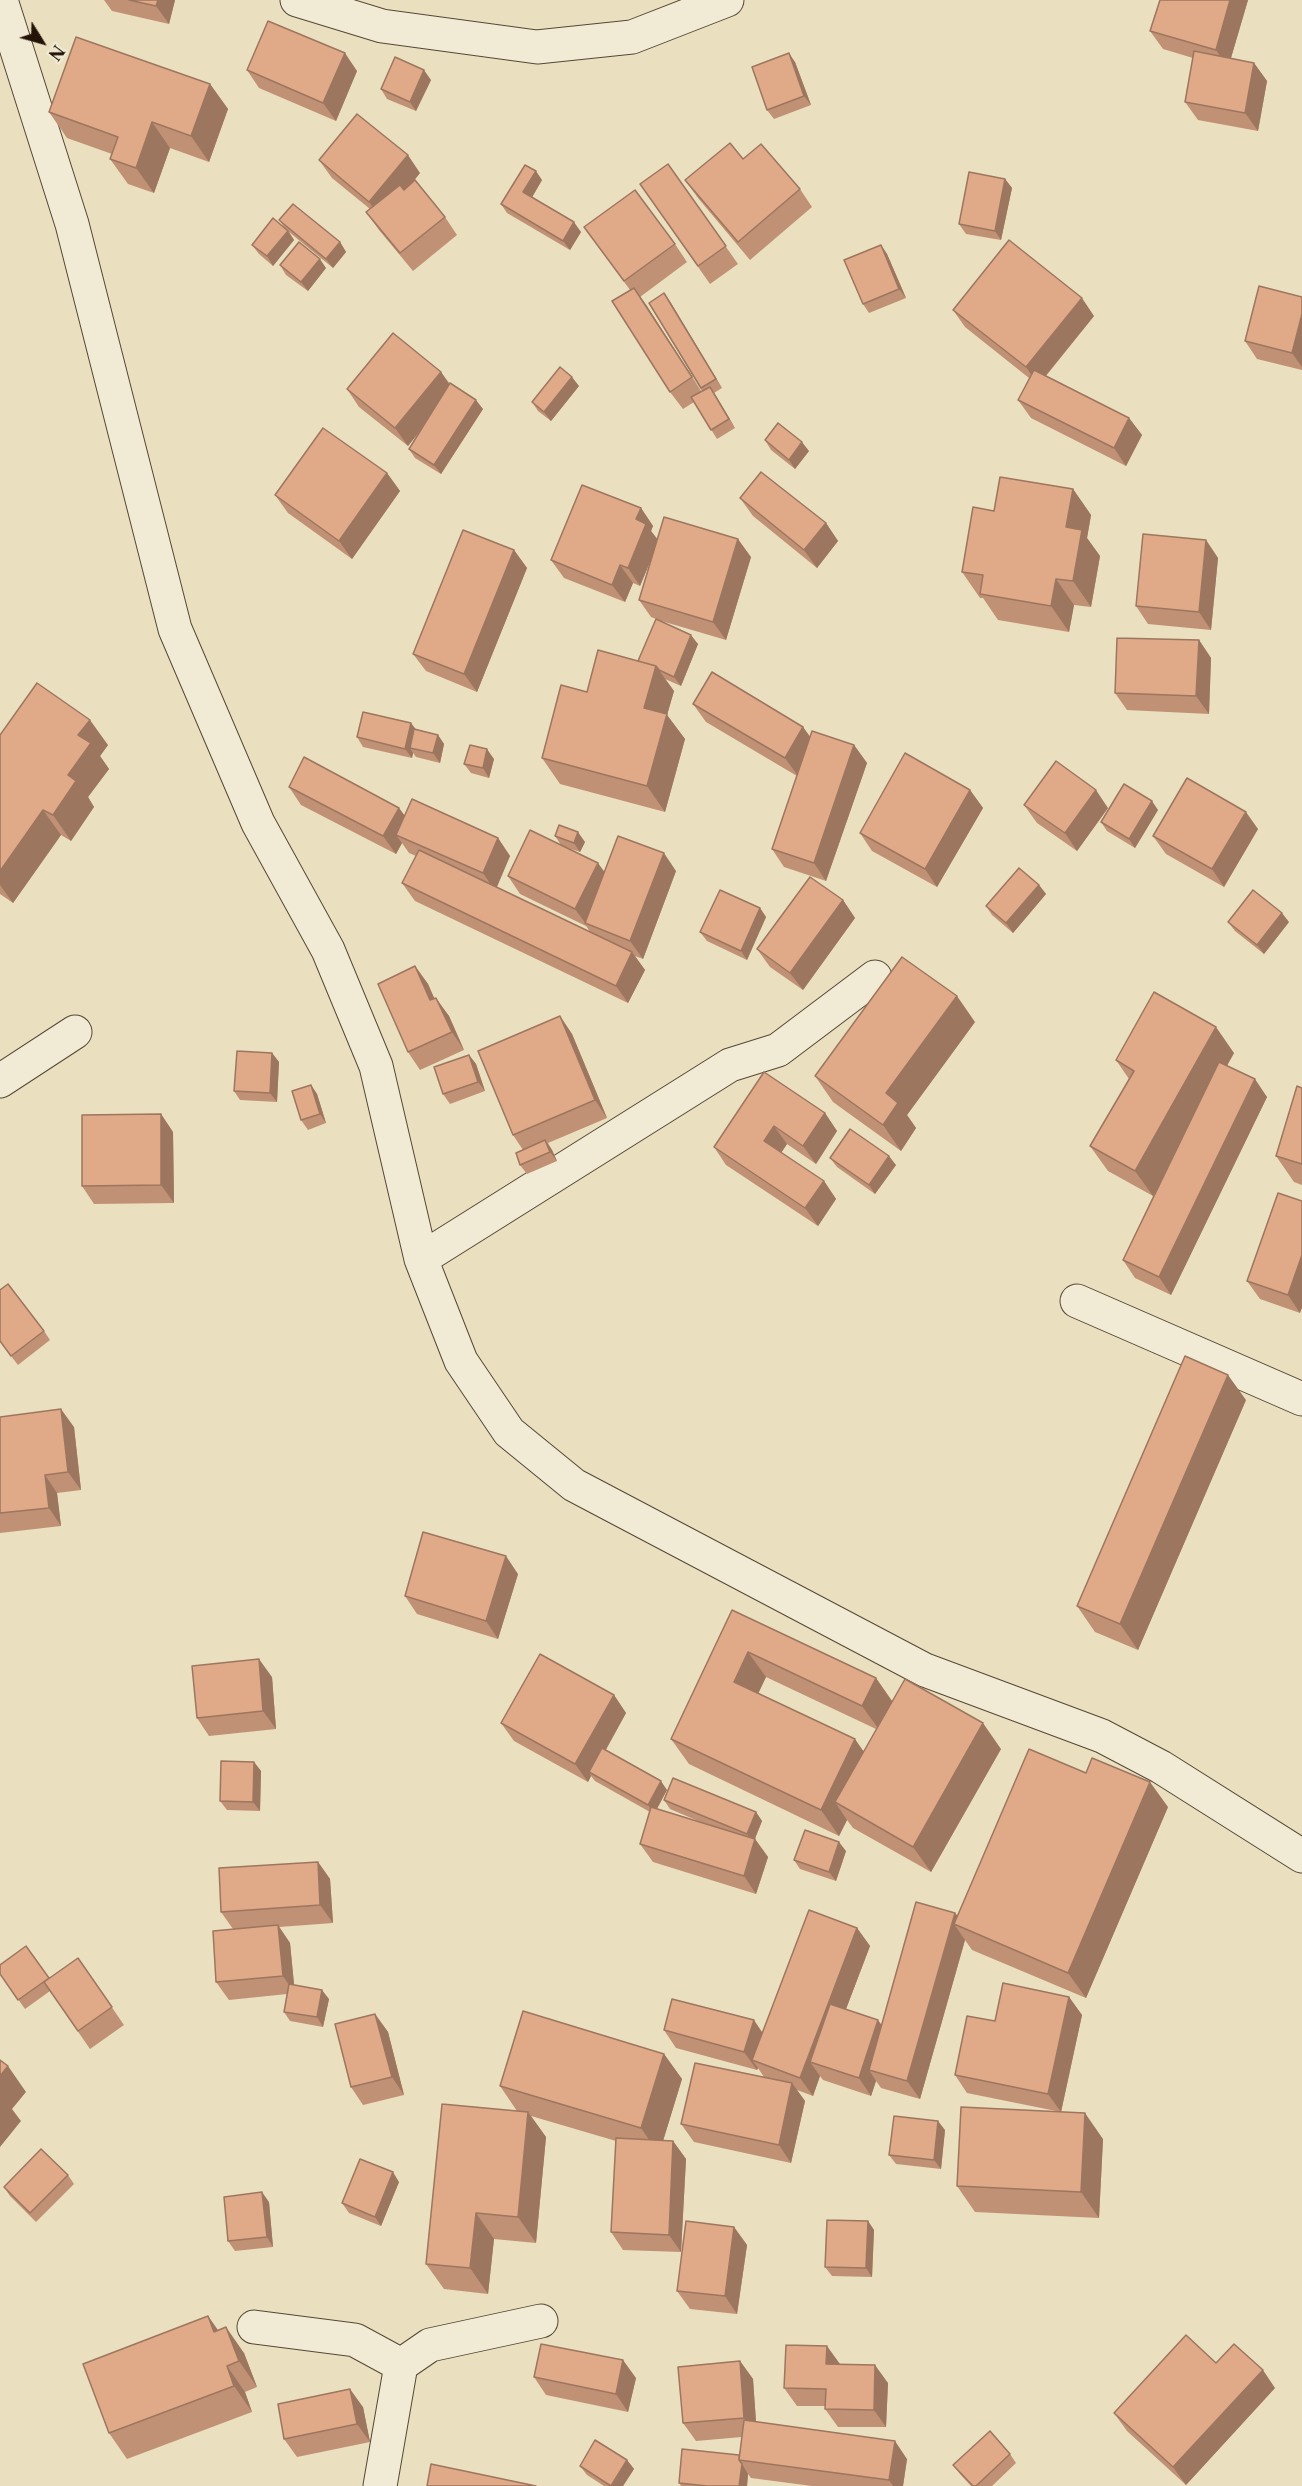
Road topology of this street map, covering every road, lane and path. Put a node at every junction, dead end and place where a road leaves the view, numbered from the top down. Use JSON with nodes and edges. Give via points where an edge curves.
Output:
{"nodes":[{"id":1,"x":1,"y":0,"type":"edge"},
{"id":2,"x":297,"y":0,"type":"edge"},
{"id":3,"x":727,"y":0,"type":"edge"},
{"id":4,"x":875,"y":977,"type":"dead end"},
{"id":5,"x":75,"y":1032,"type":"dead end"},
{"id":6,"x":0,"y":1081,"type":"edge"},
{"id":7,"x":422,"y":1259,"type":"junction"},
{"id":8,"x":1077,"y":1301,"type":"dead end"},
{"id":9,"x":1302,"y":1399,"type":"edge"},
{"id":10,"x":1302,"y":1856,"type":"edge"},
{"id":11,"x":541,"y":2321,"type":"dead end"},
{"id":12,"x":254,"y":2327,"type":"dead end"},
{"id":13,"x":401,"y":2366,"type":"junction"},
{"id":14,"x":380,"y":2486,"type":"edge"}],
"edges":[{"from":1,"to":7,"type":"street","via":[[72,224],[175,629],[258,823],[328,950],[376,1066]]},
{"from":2,"to":3,"type":"street","via":[[382,26],[537,47],[632,38]]},
{"from":4,"to":7,"type":"street","via":[[778,1050],[730,1065]]},
{"from":5,"to":6,"type":"street"},
{"from":7,"to":10,"type":"street","via":[[467,1370],[509,1432],[574,1485],[925,1670],[1102,1736],[1151,1761]]},
{"from":8,"to":9,"type":"street"},
{"from":11,"to":13,"type":"street","via":[[430,2345]]},
{"from":12,"to":13,"type":"street","via":[[355,2340]]},
{"from":13,"to":14,"type":"street"}]}
